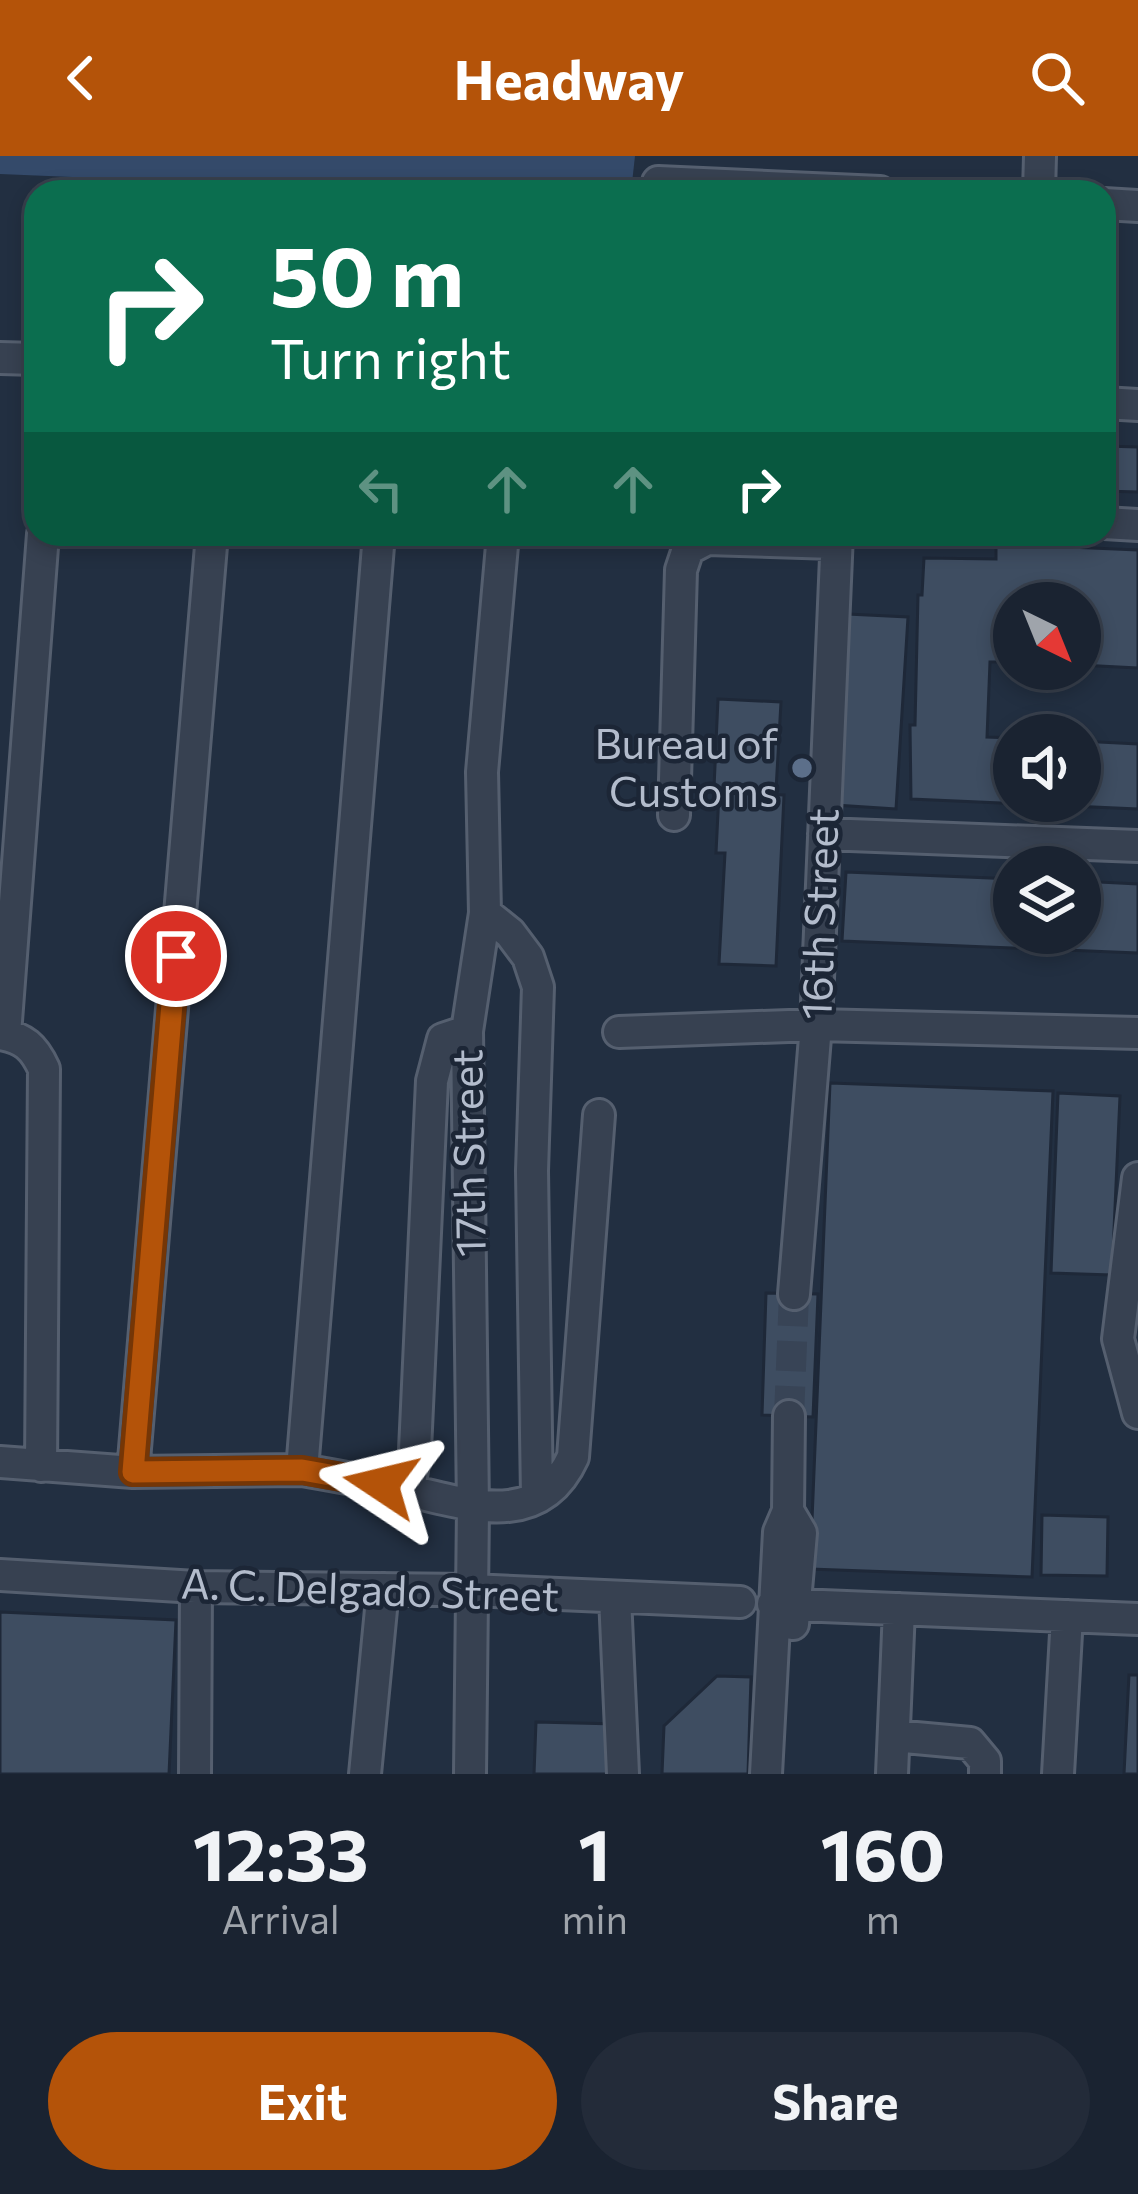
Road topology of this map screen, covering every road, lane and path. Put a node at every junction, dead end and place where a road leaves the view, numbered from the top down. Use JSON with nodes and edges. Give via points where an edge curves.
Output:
{"nodes":[{"id":1,"x":658,"y":177,"type":"edge"},
{"id":2,"x":702,"y":180,"type":"edge"},
{"id":3,"x":42,"y":546,"type":"edge"},
{"id":4,"x":211,"y":546,"type":"edge"},
{"id":5,"x":378,"y":546,"type":"edge"},
{"id":6,"x":502,"y":546,"type":"edge"},
{"id":7,"x":694,"y":546,"type":"edge"},
{"id":8,"x":835,"y":546,"type":"edge"},
{"id":9,"x":674,"y":814,"type":"dead end"},
{"id":10,"x":824,"y":834,"type":"junction"},
{"id":11,"x":1138,"y":847,"type":"edge"},
{"id":12,"x":484,"y":913,"type":"junction"},
{"id":13,"x":816,"y":1025,"type":"junction"},
{"id":14,"x":467,"y":1031,"type":"junction"},
{"id":15,"x":619,"y":1032,"type":"dead end"},
{"id":16,"x":1138,"y":1033,"type":"edge"},
{"id":17,"x":2,"y":1034,"type":"edge"},
{"id":18,"x":599,"y":1115,"type":"dead end"},
{"id":19,"x":1138,"y":1178,"type":"edge"},
{"id":20,"x":794,"y":1294,"type":"tunnel mouth"},
{"id":21,"x":1138,"y":1413,"type":"edge"},
{"id":22,"x":789,"y":1416,"type":"tunnel mouth"},
{"id":23,"x":0,"y":1462,"type":"edge"},
{"id":24,"x":41,"y":1466,"type":"junction"},
{"id":25,"x":302,"y":1470,"type":"junction"},
{"id":26,"x":133,"y":1472,"type":"junction"},
{"id":27,"x":409,"y":1490,"type":"junction"},
{"id":28,"x":537,"y":1497,"type":"junction"},
{"id":29,"x":473,"y":1508,"type":"junction"},
{"id":30,"x":0,"y":1575,"type":"edge"},
{"id":31,"x":196,"y":1587,"type":"junction"},
{"id":32,"x":383,"y":1589,"type":"junction"},
{"id":33,"x":471,"y":1590,"type":"junction"},
{"id":34,"x":615,"y":1598,"type":"junction"},
{"id":35,"x":740,"y":1602,"type":"dead end"},
{"id":36,"x":784,"y":1604,"type":"junction"},
{"id":37,"x":898,"y":1610,"type":"junction"},
{"id":38,"x":1067,"y":1616,"type":"junction"},
{"id":39,"x":1138,"y":1619,"type":"edge"},
{"id":40,"x":894,"y":1736,"type":"junction"},
{"id":41,"x":195,"y":1774,"type":"edge"},
{"id":42,"x":365,"y":1774,"type":"edge"},
{"id":43,"x":470,"y":1774,"type":"edge"},
{"id":44,"x":623,"y":1774,"type":"edge"},
{"id":45,"x":766,"y":1774,"type":"edge"},
{"id":46,"x":786,"y":1774,"type":"edge"},
{"id":47,"x":892,"y":1774,"type":"edge"},
{"id":48,"x":985,"y":1774,"type":"edge"},
{"id":49,"x":1058,"y":1774,"type":"edge"}],
"edges":[{"from":1,"to":2,"type":"street"},
{"from":3,"to":17,"type":"street"},
{"from":4,"to":26,"type":"street"},
{"from":5,"to":25,"type":"street"},
{"from":6,"to":12,"type":"street","name":"17th Street","via":[[482,772]]},
{"from":7,"to":9,"type":"street","via":[[681,570]]},
{"from":8,"to":10,"type":"street","name":"16th Street"},
{"from":10,"to":11,"type":"street"},
{"from":10,"to":13,"type":"street","name":"16th Street"},
{"from":12,"to":14,"type":"street","name":"17th Street"},
{"from":12,"to":28,"type":"street","via":[[528,957],[538,987]]},
{"from":13,"to":15,"type":"street"},
{"from":13,"to":16,"type":"street"},
{"from":13,"to":20,"type":"street","name":"16th Street"},
{"from":14,"to":27,"type":"street","via":[[443,1040],[432,1081]]},
{"from":14,"to":29,"type":"street","name":"17th Street"},
{"from":17,"to":24,"type":"street","via":[[35,1049],[44,1069]]},
{"from":18,"to":28,"type":"street","via":[[573,1457],[565,1476]]},
{"from":19,"to":21,"type":"street","via":[[1118,1339]]},
{"from":22,"to":36,"type":"street","via":[[788,1511],[801,1533]]},
{"from":23,"to":24,"type":"street"},
{"from":24,"to":26,"type":"street"},
{"from":25,"to":26,"type":"street"},
{"from":25,"to":27,"type":"street"},
{"from":27,"to":29,"type":"street"},
{"from":28,"to":29,"type":"street"},
{"from":29,"to":33,"type":"street","name":"17th Street"},
{"from":30,"to":31,"type":"street","name":"A. C. Delgado Street"},
{"from":31,"to":32,"type":"street","name":"A. C. Delgado Street"},
{"from":31,"to":41,"type":"street"},
{"from":32,"to":33,"type":"street","name":"A. C. Delgado Street"},
{"from":32,"to":42,"type":"street"},
{"from":33,"to":34,"type":"street","name":"A. C. Delgado Street"},
{"from":33,"to":43,"type":"street","name":"17th Street"},
{"from":34,"to":35,"type":"street","name":"A. C. Delgado Street"},
{"from":34,"to":44,"type":"street"},
{"from":36,"to":37,"type":"street"},
{"from":36,"to":45,"type":"street"},
{"from":36,"to":46,"type":"street"},
{"from":37,"to":38,"type":"street"},
{"from":37,"to":40,"type":"street"},
{"from":38,"to":39,"type":"street"},
{"from":38,"to":49,"type":"street"},
{"from":40,"to":47,"type":"street"},
{"from":40,"to":48,"type":"street","via":[[970,1743],[986,1761]]}]}
